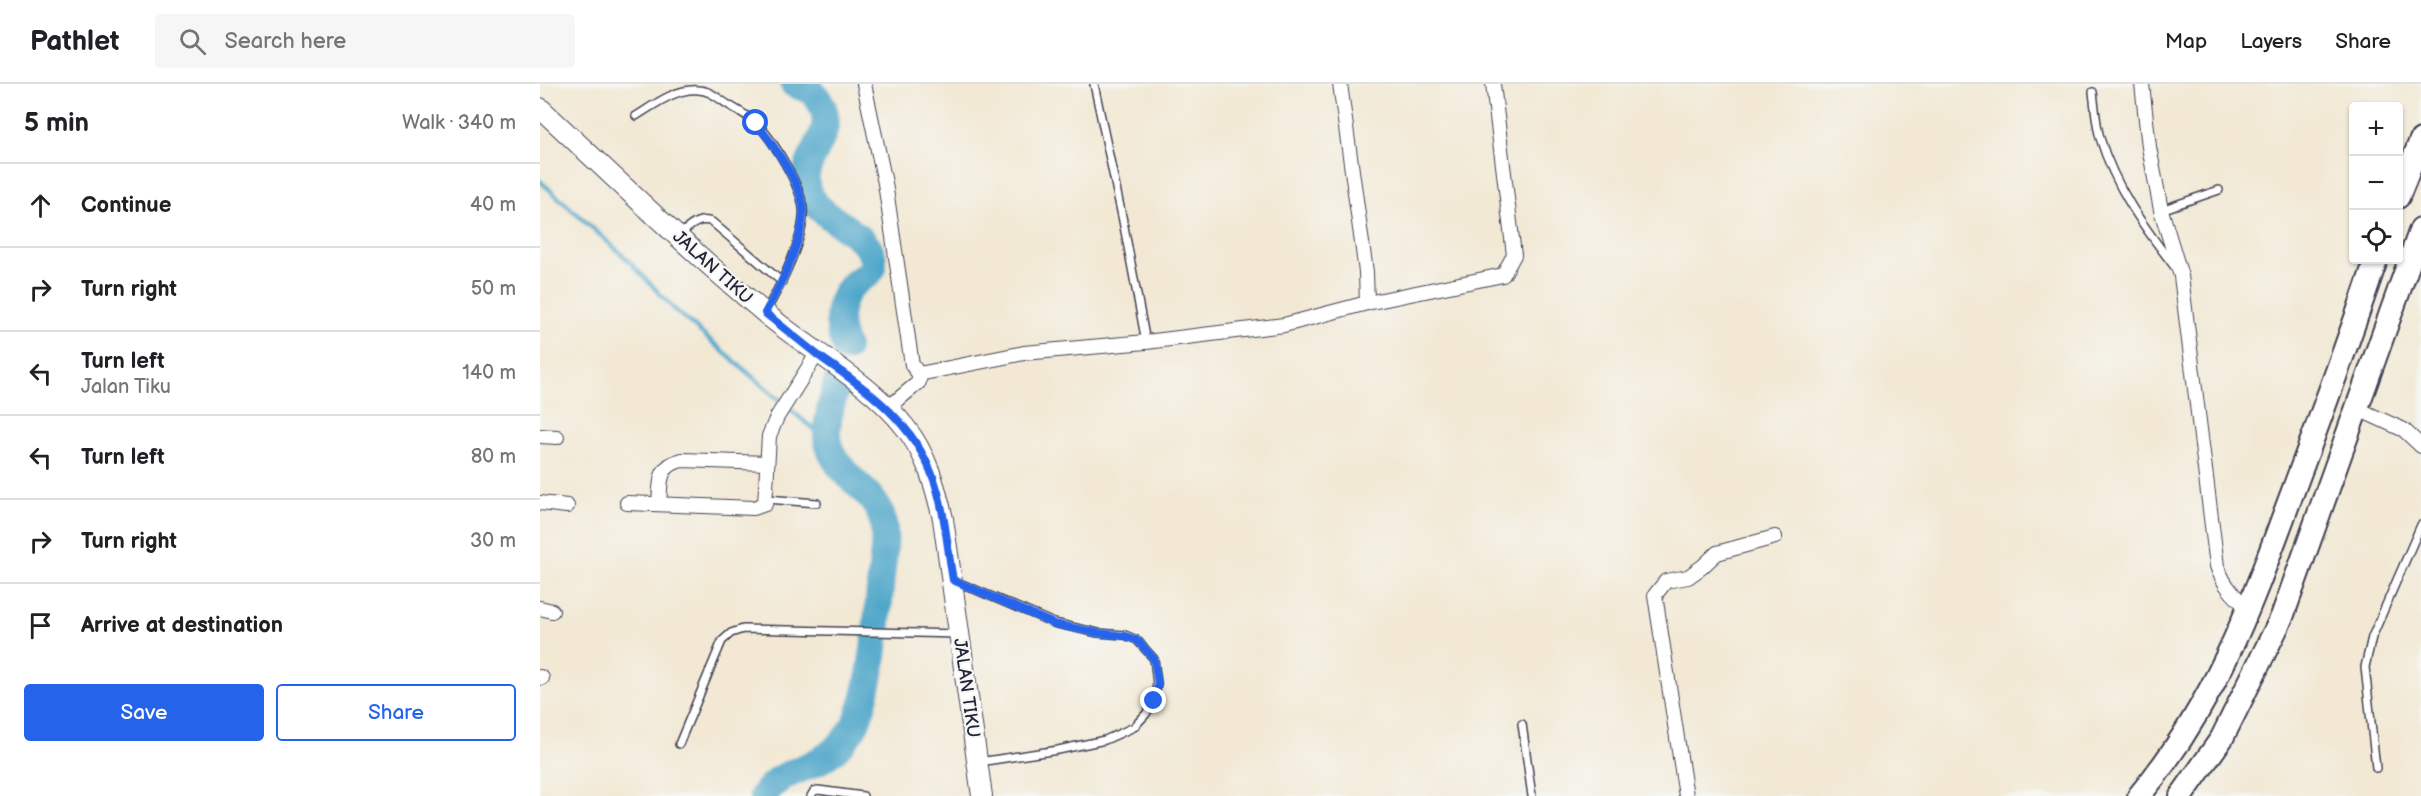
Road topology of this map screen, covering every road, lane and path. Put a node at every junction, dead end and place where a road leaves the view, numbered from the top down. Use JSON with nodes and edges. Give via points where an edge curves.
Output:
{"nodes":[{"id":1,"x":864,"y":84,"type":"edge"},
{"id":2,"x":1094,"y":84,"type":"edge"},
{"id":3,"x":1340,"y":84,"type":"edge"},
{"id":4,"x":1493,"y":84,"type":"edge"},
{"id":5,"x":2142,"y":84,"type":"edge"},
{"id":6,"x":2093,"y":92,"type":"dead end"},
{"id":7,"x":540,"y":108,"type":"edge"},
{"id":8,"x":636,"y":116,"type":"dead end"},
{"id":9,"x":2421,"y":140,"type":"edge"},
{"id":10,"x":2403,"y":185,"type":"edge"},
{"id":11,"x":2219,"y":190,"type":"dead end"},
{"id":12,"x":2161,"y":210,"type":"junction"},
{"id":13,"x":2421,"y":229,"type":"edge"},
{"id":14,"x":678,"y":236,"type":"junction"},
{"id":15,"x":2375,"y":264,"type":"edge"},
{"id":16,"x":2181,"y":276,"type":"junction"},
{"id":17,"x":782,"y":282,"type":"junction"},
{"id":18,"x":1367,"y":303,"type":"junction"},
{"id":19,"x":765,"y":313,"type":"junction"},
{"id":20,"x":1146,"y":342,"type":"junction"},
{"id":21,"x":817,"y":354,"type":"junction"},
{"id":22,"x":920,"y":374,"type":"junction"},
{"id":23,"x":888,"y":408,"type":"junction"},
{"id":24,"x":2358,"y":409,"type":"junction"},
{"id":25,"x":540,"y":436,"type":"edge"},
{"id":26,"x":557,"y":437,"type":"dead end"},
{"id":27,"x":2421,"y":446,"type":"edge"},
{"id":28,"x":766,"y":463,"type":"junction"},
{"id":29,"x":766,"y":499,"type":"junction"},
{"id":30,"x":540,"y":503,"type":"edge"},
{"id":31,"x":627,"y":503,"type":"dead end"},
{"id":32,"x":817,"y":503,"type":"dead end"},
{"id":33,"x":659,"y":504,"type":"junction"},
{"id":34,"x":567,"y":506,"type":"dead end"},
{"id":35,"x":2421,"y":525,"type":"edge"},
{"id":36,"x":1775,"y":537,"type":"dead end"},
{"id":37,"x":953,"y":580,"type":"junction"},
{"id":38,"x":2249,"y":609,"type":"junction"},
{"id":39,"x":960,"y":634,"type":"junction"},
{"id":40,"x":1522,"y":724,"type":"dead end"},
{"id":41,"x":679,"y":744,"type":"dead end"},
{"id":42,"x":978,"y":762,"type":"junction"},
{"id":43,"x":2376,"y":768,"type":"dead end"},
{"id":44,"x":811,"y":796,"type":"edge"},
{"id":45,"x":862,"y":796,"type":"edge"},
{"id":46,"x":982,"y":796,"type":"edge"},
{"id":47,"x":1532,"y":796,"type":"edge"},
{"id":48,"x":1686,"y":796,"type":"edge"},
{"id":49,"x":2139,"y":796,"type":"edge"},
{"id":50,"x":2181,"y":796,"type":"edge"}],
"edges":[{"from":1,"to":22,"type":"street","via":[[897,248],[912,364]]},
{"from":2,"to":20,"type":"lane"},
{"from":3,"to":18,"type":"street"},
{"from":4,"to":18,"type":"street","via":[[1514,255],[1503,275]]},
{"from":5,"to":12,"type":"street","via":[[2148,147]]},
{"from":6,"to":16,"type":"lane","via":[[2099,136],[2116,181],[2130,207]]},
{"from":7,"to":14,"type":"main road","name":"JALAN TIKU"},
{"from":8,"to":17,"type":"lane","via":[[675,93],[699,90],[756,123],[767,135],[803,209],[800,233]]},
{"from":9,"to":10,"type":"highway"},
{"from":11,"to":12,"type":"lane"},
{"from":12,"to":16,"type":"street"},
{"from":13,"to":24,"type":"highway"},
{"from":14,"to":17,"type":"lane","via":[[696,221],[712,222]]},
{"from":14,"to":19,"type":"main road","name":"JALAN TIKU"},
{"from":15,"to":38,"type":"highway"},
{"from":16,"to":38,"type":"street","via":[[2217,566],[2231,593]]},
{"from":17,"to":19,"type":"lane"},
{"from":18,"to":20,"type":"street","via":[[1284,325]]},
{"from":19,"to":21,"type":"main road","name":"JALAN TIKU"},
{"from":20,"to":22,"type":"street","via":[[1024,353]]},
{"from":21,"to":23,"type":"main road","name":"JALAN TIKU"},
{"from":21,"to":28,"type":"street","via":[[777,417],[769,436]]},
{"from":22,"to":23,"type":"street","via":[[919,382]]},
{"from":23,"to":37,"type":"main road","name":"JALAN TIKU","via":[[921,450],[934,478]]},
{"from":24,"to":27,"type":"street","via":[[2404,430]]},
{"from":24,"to":50,"type":"highway","via":[[2282,617],[2222,738]]},
{"from":25,"to":26,"type":"street"},
{"from":28,"to":29,"type":"street"},
{"from":28,"to":33,"type":"street","via":[[671,463],[661,479]]},
{"from":29,"to":32,"type":"lane"},
{"from":29,"to":33,"type":"street","via":[[761,507],[754,508]]},
{"from":30,"to":34,"type":"street"},
{"from":31,"to":33,"type":"street"},
{"from":35,"to":43,"type":"lane","via":[[2372,637],[2365,667]]},
{"from":36,"to":48,"type":"street","via":[[1717,553],[1688,577],[1666,581],[1655,595]]},
{"from":37,"to":39,"type":"main road","name":"JALAN TIKU"},
{"from":37,"to":42,"type":"lane","via":[[1054,624],[1137,640],[1154,659],[1158,684],[1154,701],[1140,721],[1105,740]]},
{"from":38,"to":49,"type":"highway","via":[[2192,725]]},
{"from":39,"to":41,"type":"lane","via":[[743,629],[731,633],[722,641]]},
{"from":39,"to":42,"type":"main road","name":"JALAN TIKU"},
{"from":40,"to":47,"type":"lane"},
{"from":42,"to":46,"type":"main road","name":"JALAN TIKU"},
{"from":44,"to":45,"type":"lane","via":[[818,790]]}]}
